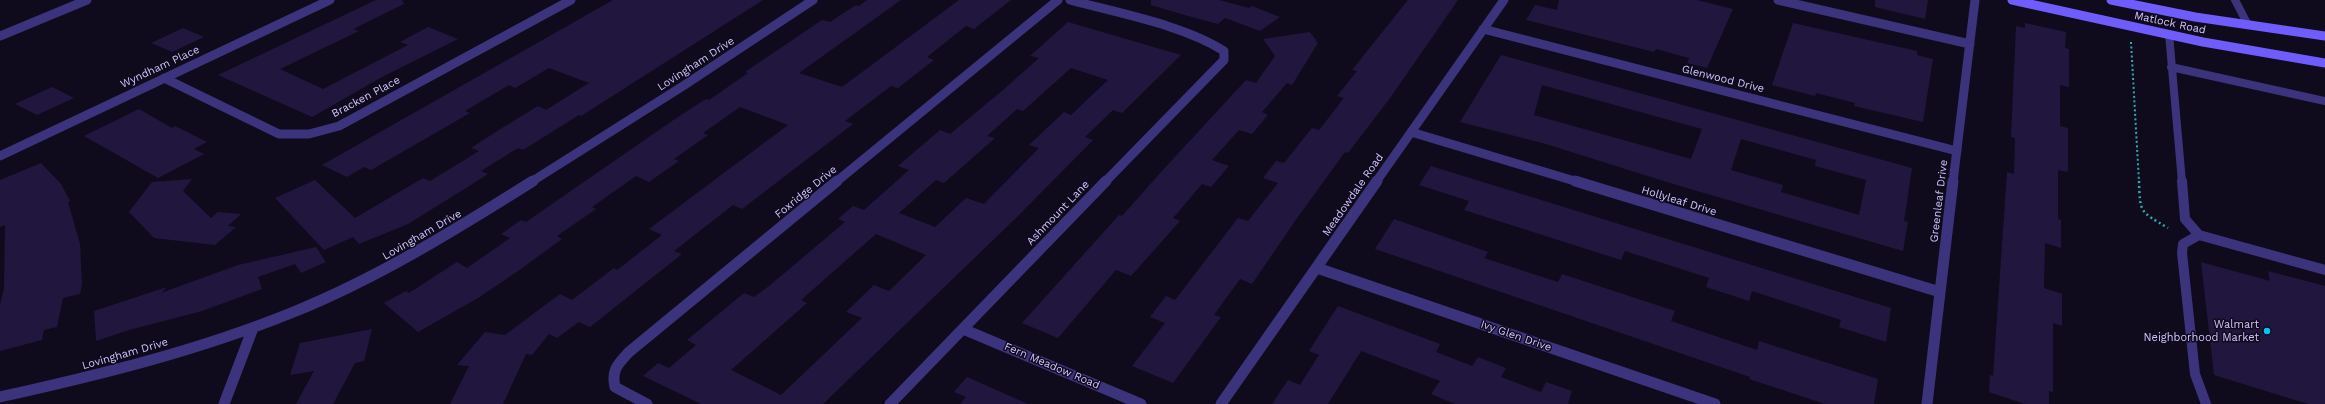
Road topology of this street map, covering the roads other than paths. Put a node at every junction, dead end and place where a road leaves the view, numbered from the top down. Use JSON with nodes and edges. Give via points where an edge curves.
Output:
{"nodes":[{"id":1,"x":87,"y":0,"type":"edge"},
{"id":2,"x":330,"y":0,"type":"edge"},
{"id":3,"x":570,"y":0,"type":"edge"},
{"id":4,"x":813,"y":0,"type":"edge"},
{"id":5,"x":1058,"y":0,"type":"edge"},
{"id":6,"x":1070,"y":0,"type":"edge"},
{"id":7,"x":1504,"y":0,"type":"edge"},
{"id":8,"x":1778,"y":0,"type":"edge"},
{"id":9,"x":1975,"y":0,"type":"edge"},
{"id":10,"x":2012,"y":0,"type":"edge"},
{"id":11,"x":2111,"y":0,"type":"edge"},
{"id":12,"x":2235,"y":0,"type":"edge"},
{"id":13,"x":2248,"y":25,"type":"junction"},
{"id":14,"x":1483,"y":29,"type":"junction"},
{"id":15,"x":2169,"y":34,"type":"junction"},
{"id":16,"x":0,"y":36,"type":"edge"},
{"id":17,"x":2325,"y":36,"type":"edge"},
{"id":18,"x":1970,"y":44,"type":"junction"},
{"id":19,"x":2325,"y":63,"type":"edge"},
{"id":20,"x":2171,"y":67,"type":"junction"},
{"id":21,"x":164,"y":78,"type":"junction"},
{"id":22,"x":2325,"y":101,"type":"edge"},
{"id":23,"x":1411,"y":132,"type":"junction"},
{"id":24,"x":1957,"y":151,"type":"junction"},
{"id":25,"x":0,"y":156,"type":"edge"},
{"id":26,"x":2198,"y":236,"type":"junction"},
{"id":27,"x":1317,"y":268,"type":"junction"},
{"id":28,"x":2325,"y":270,"type":"edge"},
{"id":29,"x":1940,"y":292,"type":"junction"},
{"id":30,"x":252,"y":328,"type":"junction"},
{"id":31,"x":963,"y":329,"type":"junction"},
{"id":32,"x":0,"y":397,"type":"edge"},
{"id":33,"x":224,"y":404,"type":"edge"},
{"id":34,"x":647,"y":404,"type":"edge"},
{"id":35,"x":890,"y":404,"type":"edge"},
{"id":36,"x":1141,"y":404,"type":"edge"},
{"id":37,"x":1221,"y":404,"type":"edge"},
{"id":38,"x":1715,"y":404,"type":"edge"},
{"id":39,"x":1927,"y":404,"type":"edge"},
{"id":40,"x":2206,"y":404,"type":"edge"}],
"edges":[{"from":1,"to":16,"type":"street"},
{"from":2,"to":21,"type":"street","name":"Wyndham Place"},
{"from":3,"to":21,"type":"street","name":"Bracken Place","via":[[339,126],[320,133],[295,136],[278,134]]},
{"from":4,"to":30,"type":"street","name":"Lovingham Drive","via":[[701,76],[479,215],[382,272]]},
{"from":5,"to":34,"type":"street","name":"Foxridge Drive","via":[[629,352],[614,367],[611,376],[615,387]]},
{"from":6,"to":31,"type":"street","name":"Ashmount Lane","via":[[1220,46],[1224,51],[1224,60]]},
{"from":7,"to":14,"type":"street","name":"Meadowdale Road"},
{"from":8,"to":18,"type":"street"},
{"from":9,"to":18,"type":"street","name":"Greenleaf Drive"},
{"from":10,"to":15,"type":"main road","name":"Matlock Road"},
{"from":11,"to":13,"type":"main road","name":"Matlock Road"},
{"from":12,"to":13,"type":"lane"},
{"from":13,"to":17,"type":"main road","name":"Matlock Road"},
{"from":14,"to":23,"type":"street","name":"Meadowdale Road"},
{"from":14,"to":24,"type":"street","name":"Glenwood Drive"},
{"from":15,"to":19,"type":"main road","name":"Matlock Road"},
{"from":15,"to":20,"type":"lane"},
{"from":18,"to":24,"type":"street","name":"Greenleaf Drive"},
{"from":20,"to":22,"type":"lane"},
{"from":20,"to":26,"type":"lane","via":[[2185,219]]},
{"from":21,"to":25,"type":"street","name":"Wyndham Place"},
{"from":23,"to":27,"type":"street","name":"Meadowdale Road"},
{"from":23,"to":29,"type":"street","name":"Hollyleaf Drive"},
{"from":24,"to":29,"type":"street","name":"Greenleaf Drive"},
{"from":26,"to":28,"type":"lane"},
{"from":26,"to":40,"type":"lane","via":[[2183,244],[2182,253],[2195,374]]},
{"from":27,"to":37,"type":"street","name":"Meadowdale Road"},
{"from":27,"to":38,"type":"street","name":"Ivy Glen Drive"},
{"from":29,"to":39,"type":"street","name":"Greenleaf Drive"},
{"from":30,"to":32,"type":"street","name":"Lovingham Drive","via":[[85,378]]},
{"from":30,"to":33,"type":"street"},
{"from":31,"to":35,"type":"street","name":"Ashmount Lane"},
{"from":31,"to":36,"type":"street","name":"Fern Meadow Road"}]}
